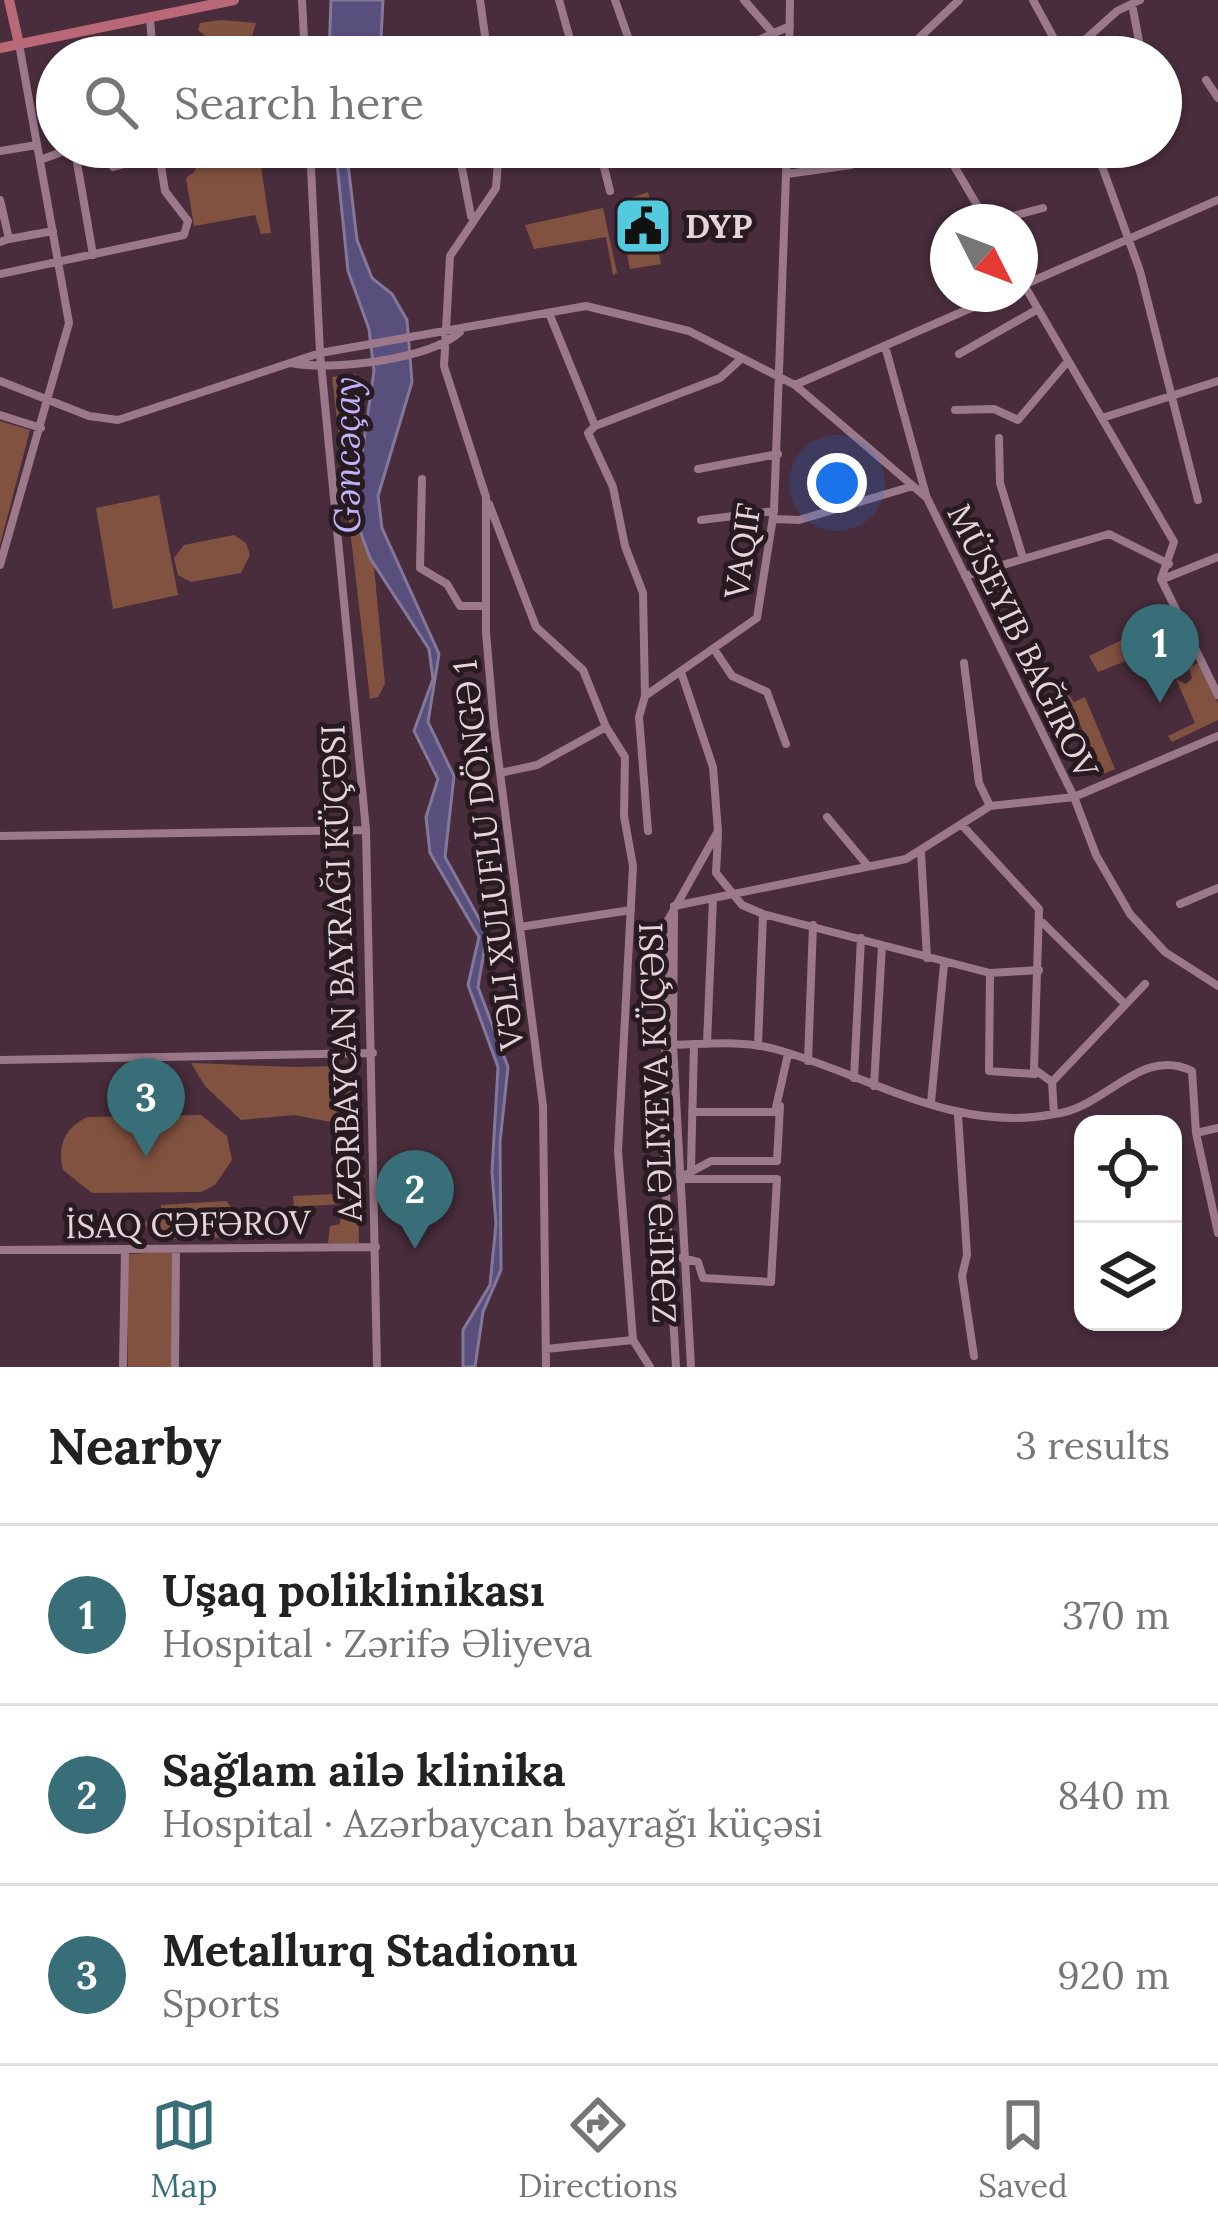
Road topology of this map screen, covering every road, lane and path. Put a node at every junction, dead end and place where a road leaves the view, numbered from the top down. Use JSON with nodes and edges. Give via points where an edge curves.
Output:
{"nodes":[{"id":1,"x":9,"y":0,"type":"edge"},
{"id":2,"x":155,"y":0,"type":"edge"},
{"id":3,"x":234,"y":0,"type":"edge"},
{"id":4,"x":302,"y":0,"type":"edge"},
{"id":5,"x":480,"y":0,"type":"edge"},
{"id":6,"x":559,"y":0,"type":"edge"},
{"id":7,"x":614,"y":0,"type":"edge"},
{"id":8,"x":744,"y":0,"type":"edge"},
{"id":9,"x":790,"y":0,"type":"edge"},
{"id":10,"x":959,"y":0,"type":"edge"},
{"id":11,"x":1033,"y":0,"type":"edge"},
{"id":12,"x":1136,"y":2,"type":"edge"},
{"id":13,"x":154,"y":17,"type":"junction"},
{"id":14,"x":790,"y":26,"type":"junction"},
{"id":15,"x":772,"y":32,"type":"junction"},
{"id":16,"x":60,"y":36,"type":"edge"},
{"id":17,"x":154,"y":36,"type":"edge"},
{"id":18,"x":304,"y":36,"type":"edge"},
{"id":19,"x":485,"y":36,"type":"edge"},
{"id":20,"x":569,"y":36,"type":"edge"},
{"id":21,"x":627,"y":36,"type":"edge"},
{"id":22,"x":764,"y":36,"type":"edge"},
{"id":23,"x":790,"y":36,"type":"edge"},
{"id":24,"x":921,"y":36,"type":"edge"},
{"id":25,"x":1053,"y":36,"type":"edge"},
{"id":26,"x":1092,"y":36,"type":"edge"},
{"id":27,"x":1140,"y":36,"type":"edge"},
{"id":28,"x":36,"y":41,"type":"edge"},
{"id":29,"x":20,"y":44,"type":"junction"},
{"id":30,"x":0,"y":48,"type":"edge"},
{"id":31,"x":1206,"y":80,"type":"dead end"},
{"id":32,"x":1218,"y":98,"type":"edge"},
{"id":33,"x":36,"y":134,"type":"edge"},
{"id":34,"x":36,"y":145,"type":"edge"},
{"id":35,"x":0,"y":151,"type":"edge"},
{"id":36,"x":41,"y":168,"type":"edge"},
{"id":37,"x":78,"y":168,"type":"edge"},
{"id":38,"x":161,"y":168,"type":"edge"},
{"id":39,"x":311,"y":168,"type":"edge"},
{"id":40,"x":462,"y":168,"type":"edge"},
{"id":41,"x":497,"y":168,"type":"edge"},
{"id":42,"x":604,"y":168,"type":"edge"},
{"id":43,"x":787,"y":168,"type":"edge"},
{"id":44,"x":830,"y":168,"type":"edge"},
{"id":45,"x":956,"y":168,"type":"edge"},
{"id":46,"x":1103,"y":168,"type":"edge"},
{"id":47,"x":787,"y":174,"type":"junction"},
{"id":48,"x":610,"y":191,"type":"dead end"},
{"id":49,"x":1218,"y":200,"type":"edge"},
{"id":50,"x":0,"y":203,"type":"edge"},
{"id":51,"x":978,"y":204,"type":"edge"},
{"id":52,"x":1043,"y":208,"type":"dead end"},
{"id":53,"x":1038,"y":209,"type":"edge"},
{"id":54,"x":472,"y":218,"type":"junction"},
{"id":55,"x":52,"y":231,"type":"junction"},
{"id":56,"x":1130,"y":239,"type":"junction"},
{"id":57,"x":4,"y":240,"type":"edge"},
{"id":58,"x":93,"y":255,"type":"junction"},
{"id":59,"x":58,"y":261,"type":"junction"},
{"id":60,"x":0,"y":274,"type":"edge"},
{"id":61,"x":1038,"y":276,"type":"edge"},
{"id":62,"x":1038,"y":309,"type":"edge"},
{"id":63,"x":963,"y":312,"type":"edge"},
{"id":64,"x":1033,"y":312,"type":"edge"},
{"id":65,"x":549,"y":313,"type":"junction"},
{"id":66,"x":447,"y":328,"type":"junction"},
{"id":67,"x":462,"y":331,"type":"junction"},
{"id":68,"x":447,"y":344,"type":"junction"},
{"id":69,"x":885,"y":346,"type":"junction"},
{"id":70,"x":320,"y":353,"type":"junction"},
{"id":71,"x":959,"y":354,"type":"dead end"},
{"id":72,"x":742,"y":358,"type":"junction"},
{"id":73,"x":1068,"y":361,"type":"junction"},
{"id":74,"x":289,"y":362,"type":"junction"},
{"id":75,"x":322,"y":369,"type":"junction"},
{"id":76,"x":783,"y":378,"type":"junction"},
{"id":77,"x":0,"y":381,"type":"edge"},
{"id":78,"x":1218,"y":381,"type":"edge"},
{"id":79,"x":795,"y":385,"type":"junction"},
{"id":80,"x":1170,"y":396,"type":"junction"},
{"id":81,"x":48,"y":401,"type":"junction"},
{"id":82,"x":955,"y":410,"type":"dead end"},
{"id":83,"x":0,"y":416,"type":"edge"},
{"id":84,"x":1102,"y":418,"type":"junction"},
{"id":85,"x":596,"y":426,"type":"junction"},
{"id":86,"x":41,"y":428,"type":"junction"},
{"id":87,"x":1000,"y":439,"type":"dead end"},
{"id":88,"x":778,"y":454,"type":"junction"},
{"id":89,"x":698,"y":469,"type":"dead end"},
{"id":90,"x":422,"y":479,"type":"dead end"},
{"id":91,"x":913,"y":486,"type":"junction"},
{"id":92,"x":486,"y":497,"type":"junction"},
{"id":93,"x":927,"y":498,"type":"junction"},
{"id":94,"x":1198,"y":500,"type":"dead end"},
{"id":95,"x":774,"y":515,"type":"junction"},
{"id":96,"x":701,"y":520,"type":"dead end"},
{"id":97,"x":1218,"y":557,"type":"edge"},
{"id":98,"x":1024,"y":558,"type":"junction"},
{"id":99,"x":1169,"y":563,"type":"junction"},
{"id":100,"x":0,"y":565,"type":"edge"},
{"id":101,"x":965,"y":576,"type":"junction"},
{"id":102,"x":1161,"y":579,"type":"junction"},
{"id":103,"x":486,"y":606,"type":"junction"},
{"id":104,"x":714,"y":649,"type":"junction"},
{"id":105,"x":964,"y":663,"type":"dead end"},
{"id":106,"x":681,"y":672,"type":"junction"},
{"id":107,"x":1218,"y":695,"type":"edge"},
{"id":108,"x":645,"y":696,"type":"junction"},
{"id":109,"x":606,"y":727,"type":"junction"},
{"id":110,"x":1218,"y":736,"type":"edge"},
{"id":111,"x":785,"y":744,"type":"dead end"},
{"id":112,"x":500,"y":773,"type":"junction"},
{"id":113,"x":1074,"y":797,"type":"junction"},
{"id":114,"x":990,"y":806,"type":"junction"},
{"id":115,"x":827,"y":817,"type":"dead end"},
{"id":116,"x":962,"y":825,"type":"junction"},
{"id":117,"x":366,"y":830,"type":"junction"},
{"id":118,"x":648,"y":831,"type":"dead end"},
{"id":119,"x":718,"y":831,"type":"junction"},
{"id":120,"x":0,"y":836,"type":"edge"},
{"id":121,"x":922,"y":852,"type":"junction"},
{"id":122,"x":868,"y":866,"type":"junction"},
{"id":123,"x":1218,"y":887,"type":"edge"},
{"id":124,"x":730,"y":894,"type":"junction"},
{"id":125,"x":713,"y":898,"type":"junction"},
{"id":126,"x":1180,"y":904,"type":"dead end"},
{"id":127,"x":674,"y":906,"type":"junction"},
{"id":128,"x":631,"y":910,"type":"junction"},
{"id":129,"x":763,"y":914,"type":"junction"},
{"id":130,"x":1042,"y":922,"type":"junction"},
{"id":131,"x":814,"y":925,"type":"junction"},
{"id":132,"x":520,"y":927,"type":"junction"},
{"id":133,"x":861,"y":938,"type":"junction"},
{"id":134,"x":882,"y":944,"type":"junction"},
{"id":135,"x":927,"y":958,"type":"junction"},
{"id":136,"x":944,"y":964,"type":"junction"},
{"id":137,"x":1039,"y":970,"type":"junction"},
{"id":138,"x":990,"y":974,"type":"junction"},
{"id":139,"x":1144,"y":984,"type":"dead end"},
{"id":140,"x":1218,"y":986,"type":"edge"},
{"id":141,"x":1126,"y":1004,"type":"junction"},
{"id":142,"x":707,"y":1043,"type":"junction"},
{"id":143,"x":694,"y":1044,"type":"junction"},
{"id":144,"x":668,"y":1045,"type":"junction"},
{"id":145,"x":758,"y":1046,"type":"junction"},
{"id":146,"x":373,"y":1053,"type":"junction"},
{"id":147,"x":788,"y":1054,"type":"junction"},
{"id":148,"x":0,"y":1060,"type":"edge"},
{"id":149,"x":808,"y":1061,"type":"junction"},
{"id":150,"x":1035,"y":1074,"type":"junction"},
{"id":151,"x":854,"y":1078,"type":"junction"},
{"id":152,"x":1052,"y":1082,"type":"junction"},
{"id":153,"x":874,"y":1086,"type":"junction"},
{"id":154,"x":932,"y":1103,"type":"junction"},
{"id":155,"x":780,"y":1106,"type":"junction"},
{"id":156,"x":692,"y":1112,"type":"junction"},
{"id":157,"x":958,"y":1114,"type":"junction"},
{"id":158,"x":1054,"y":1114,"type":"junction"},
{"id":159,"x":1218,"y":1128,"type":"edge"},
{"id":160,"x":1196,"y":1132,"type":"junction"},
{"id":161,"x":691,"y":1168,"type":"junction"},
{"id":162,"x":678,"y":1179,"type":"junction"},
{"id":163,"x":1218,"y":1228,"type":"edge"},
{"id":164,"x":376,"y":1247,"type":"junction"},
{"id":165,"x":125,"y":1249,"type":"junction"},
{"id":166,"x":176,"y":1249,"type":"junction"},
{"id":167,"x":0,"y":1250,"type":"edge"},
{"id":168,"x":682,"y":1258,"type":"junction"},
{"id":169,"x":633,"y":1340,"type":"junction"},
{"id":170,"x":546,"y":1349,"type":"junction"},
{"id":171,"x":974,"y":1356,"type":"dead end"},
{"id":172,"x":123,"y":1367,"type":"edge"},
{"id":173,"x":175,"y":1367,"type":"edge"},
{"id":174,"x":377,"y":1367,"type":"edge"},
{"id":175,"x":546,"y":1367,"type":"edge"},
{"id":176,"x":650,"y":1367,"type":"edge"},
{"id":177,"x":676,"y":1367,"type":"edge"},
{"id":178,"x":691,"y":1367,"type":"edge"}],
"edges":[{"from":1,"to":29,"type":"main road"},
{"from":2,"to":13,"type":"street"},
{"from":3,"to":13,"type":"main road"},
{"from":4,"to":18,"type":"street"},
{"from":5,"to":19,"type":"street"},
{"from":6,"to":20,"type":"street"},
{"from":7,"to":21,"type":"street"},
{"from":8,"to":15,"type":"street"},
{"from":9,"to":14,"type":"street"},
{"from":10,"to":24,"type":"street"},
{"from":11,"to":25,"type":"street"},
{"from":12,"to":26,"type":"street"},
{"from":12,"to":27,"type":"street"},
{"from":13,"to":16,"type":"main road"},
{"from":13,"to":17,"type":"street"},
{"from":14,"to":15,"type":"street"},
{"from":14,"to":23,"type":"street"},
{"from":15,"to":22,"type":"street"},
{"from":28,"to":29,"type":"main road"},
{"from":29,"to":30,"type":"main road"},
{"from":29,"to":33,"type":"street"},
{"from":31,"to":32,"type":"street"},
{"from":34,"to":35,"type":"street"},
{"from":36,"to":55,"type":"street"},
{"from":37,"to":58,"type":"street"},
{"from":38,"to":58,"type":"street","via":[[186,233]]},
{"from":39,"to":70,"type":"street"},
{"from":40,"to":54,"type":"street"},
{"from":41,"to":54,"type":"street","name":"VƏLI XULUFLU DÖNGƏ 1","via":[[496,188]]},
{"from":42,"to":48,"type":"street"},
{"from":43,"to":47,"type":"street","name":"VAQIF"},
{"from":44,"to":47,"type":"street"},
{"from":45,"to":51,"type":"street"},
{"from":46,"to":56,"type":"street"},
{"from":47,"to":76,"type":"street","name":"VAQIF"},
{"from":49,"to":56,"type":"street"},
{"from":50,"to":57,"type":"street"},
{"from":52,"to":53,"type":"street"},
{"from":54,"to":66,"type":"street","name":"VƏLI XULUFLU DÖNGƏ 1","via":[[449,256]]},
{"from":55,"to":57,"type":"street"},
{"from":55,"to":59,"type":"street"},
{"from":56,"to":61,"type":"street"},
{"from":56,"to":80,"type":"street"},
{"from":58,"to":59,"type":"street"},
{"from":59,"to":60,"type":"street"},
{"from":59,"to":81,"type":"street","via":[[69,323]]},
{"from":62,"to":73,"type":"street"},
{"from":63,"to":69,"type":"street"},
{"from":64,"to":71,"type":"street"},
{"from":65,"to":67,"type":"street"},
{"from":65,"to":72,"type":"street","via":[[593,308],[689,331]]},
{"from":65,"to":85,"type":"street"},
{"from":66,"to":67,"type":"street"},
{"from":66,"to":68,"type":"street","name":"VƏLI XULUFLU DÖNGƏ 1"},
{"from":66,"to":70,"type":"street"},
{"from":67,"to":68,"type":"street"},
{"from":68,"to":75,"type":"street"},
{"from":68,"to":92,"type":"street","name":"VƏLI XULUFLU DÖNGƏ 1","via":[[445,377]]},
{"from":69,"to":79,"type":"street"},
{"from":69,"to":93,"type":"street"},
{"from":70,"to":74,"type":"street"},
{"from":70,"to":75,"type":"street"},
{"from":72,"to":76,"type":"street"},
{"from":72,"to":85,"type":"street","via":[[720,378]]},
{"from":73,"to":82,"type":"street","via":[[1018,420],[994,409]]},
{"from":73,"to":84,"type":"street"},
{"from":74,"to":75,"type":"street"},
{"from":74,"to":81,"type":"street","via":[[118,420]]},
{"from":75,"to":117,"type":"street"},
{"from":76,"to":79,"type":"street"},
{"from":76,"to":88,"type":"street","name":"VAQIF"},
{"from":77,"to":81,"type":"street"},
{"from":78,"to":80,"type":"street"},
{"from":79,"to":91,"type":"street"},
{"from":80,"to":84,"type":"street"},
{"from":80,"to":94,"type":"street"},
{"from":81,"to":86,"type":"street"},
{"from":83,"to":86,"type":"street"},
{"from":84,"to":99,"type":"street","via":[[1174,542]]},
{"from":85,"to":108,"type":"street","via":[[588,433],[595,458],[613,487],[643,593]]},
{"from":86,"to":100,"type":"street"},
{"from":87,"to":98,"type":"street","via":[[1000,483]]},
{"from":88,"to":89,"type":"street"},
{"from":88,"to":95,"type":"street","name":"VAQIF"},
{"from":90,"to":103,"type":"street","via":[[420,568],[447,584],[460,606]]},
{"from":91,"to":93,"type":"street"},
{"from":91,"to":95,"type":"street","via":[[799,520]]},
{"from":92,"to":103,"type":"street","name":"VƏLI XULUFLU DÖNGƏ 1"},
{"from":92,"to":109,"type":"street","via":[[536,627],[583,670]]},
{"from":93,"to":101,"type":"street"},
{"from":95,"to":96,"type":"street"},
{"from":95,"to":104,"type":"street","name":"VAQIF","via":[[757,618]]},
{"from":97,"to":102,"type":"street"},
{"from":98,"to":99,"type":"street","via":[[1109,534]]},
{"from":98,"to":101,"type":"street"},
{"from":99,"to":102,"type":"street"},
{"from":101,"to":113,"type":"street"},
{"from":102,"to":107,"type":"street"},
{"from":103,"to":112,"type":"street","name":"VƏLI XULUFLU DÖNGƏ 1"},
{"from":104,"to":106,"type":"street","name":"VAQIF"},
{"from":104,"to":111,"type":"street","via":[[739,681],[766,692]]},
{"from":105,"to":114,"type":"street","via":[[979,783]]},
{"from":106,"to":108,"type":"street","name":"VAQIF"},
{"from":106,"to":119,"type":"street","via":[[713,767]]},
{"from":108,"to":118,"type":"street","via":[[639,717]]},
{"from":109,"to":112,"type":"street","via":[[537,765]]},
{"from":109,"to":128,"type":"street","via":[[626,757]]},
{"from":110,"to":113,"type":"street"},
{"from":112,"to":132,"type":"street","name":"VƏLI XULUFLU DÖNGƏ 1"},
{"from":113,"to":114,"type":"street"},
{"from":113,"to":140,"type":"street","via":[[1130,914],[1165,952]]},
{"from":114,"to":116,"type":"street"},
{"from":115,"to":122,"type":"street"},
{"from":116,"to":121,"type":"street"},
{"from":116,"to":130,"type":"street","via":[[1039,908]]},
{"from":117,"to":120,"type":"street"},
{"from":117,"to":146,"type":"street"},
{"from":119,"to":124,"type":"street","via":[[716,873]]},
{"from":119,"to":127,"type":"street"},
{"from":121,"to":122,"type":"street"},
{"from":121,"to":135,"type":"street"},
{"from":122,"to":124,"type":"street"},
{"from":123,"to":126,"type":"street"},
{"from":124,"to":125,"type":"street"},
{"from":124,"to":129,"type":"street"},
{"from":125,"to":127,"type":"street"},
{"from":125,"to":142,"type":"street"},
{"from":127,"to":144,"type":"street","name":"ZƏRIFƏ ƏLIYEVA KÜÇƏSI","via":[[667,922]]},
{"from":128,"to":132,"type":"street"},
{"from":128,"to":169,"type":"street","via":[[618,1151]]},
{"from":129,"to":131,"type":"street"},
{"from":129,"to":145,"type":"street"},
{"from":130,"to":137,"type":"street"},
{"from":130,"to":141,"type":"street"},
{"from":131,"to":133,"type":"street"},
{"from":131,"to":149,"type":"street"},
{"from":132,"to":170,"type":"street","name":"VƏLI XULUFLU DÖNGƏ 1","via":[[543,1106]]},
{"from":133,"to":134,"type":"street"},
{"from":133,"to":151,"type":"street"},
{"from":134,"to":135,"type":"street"},
{"from":134,"to":153,"type":"street"},
{"from":135,"to":136,"type":"street"},
{"from":136,"to":138,"type":"street"},
{"from":136,"to":154,"type":"street"},
{"from":137,"to":138,"type":"street"},
{"from":137,"to":150,"type":"street"},
{"from":138,"to":150,"type":"street","via":[[989,1072]]},
{"from":139,"to":141,"type":"street"},
{"from":141,"to":152,"type":"street"},
{"from":142,"to":143,"type":"street"},
{"from":142,"to":145,"type":"street"},
{"from":143,"to":144,"type":"street"},
{"from":143,"to":156,"type":"street"},
{"from":144,"to":162,"type":"street","name":"ZƏRIFƏ ƏLIYEVA KÜÇƏSI"},
{"from":144,"to":177,"type":"street","name":"ZƏRIFƏ ƏLIYEVA KÜÇƏSI","via":[[667,1259]]},
{"from":145,"to":147,"type":"street"},
{"from":146,"to":148,"type":"street"},
{"from":146,"to":164,"type":"street"},
{"from":147,"to":149,"type":"street"},
{"from":147,"to":155,"type":"street"},
{"from":149,"to":151,"type":"street"},
{"from":150,"to":152,"type":"street"},
{"from":151,"to":153,"type":"street"},
{"from":152,"to":158,"type":"street"},
{"from":153,"to":154,"type":"street"},
{"from":154,"to":157,"type":"street"},
{"from":155,"to":156,"type":"street","via":[[766,1114]]},
{"from":155,"to":161,"type":"street","via":[[777,1161]]},
{"from":156,"to":161,"type":"street"},
{"from":157,"to":158,"type":"street"},
{"from":157,"to":171,"type":"street","via":[[962,1276]]},
{"from":158,"to":160,"type":"street","via":[[1076,1112],[1149,1065],[1175,1063],[1192,1071]]},
{"from":159,"to":160,"type":"street"},
{"from":160,"to":163,"type":"street"},
{"from":161,"to":162,"type":"street"},
{"from":162,"to":168,"type":"street","name":"ZƏRIFƏ ƏLIYEVA KÜÇƏSI"},
{"from":162,"to":168,"type":"street","via":[[777,1179],[771,1282],[703,1278],[695,1258]]},
{"from":164,"to":166,"type":"street","name":"İSAQ CƏFƏROV"},
{"from":164,"to":174,"type":"street"},
{"from":165,"to":166,"type":"street","name":"İSAQ CƏFƏROV"},
{"from":165,"to":167,"type":"street","name":"İSAQ CƏFƏROV"},
{"from":165,"to":172,"type":"street"},
{"from":166,"to":173,"type":"street"},
{"from":168,"to":178,"type":"street","name":"ZƏRIFƏ ƏLIYEVA KÜÇƏSI"},
{"from":169,"to":170,"type":"street"},
{"from":169,"to":176,"type":"street"},
{"from":170,"to":175,"type":"street","name":"VƏLI XULUFLU DÖNGƏ 1"}]}
